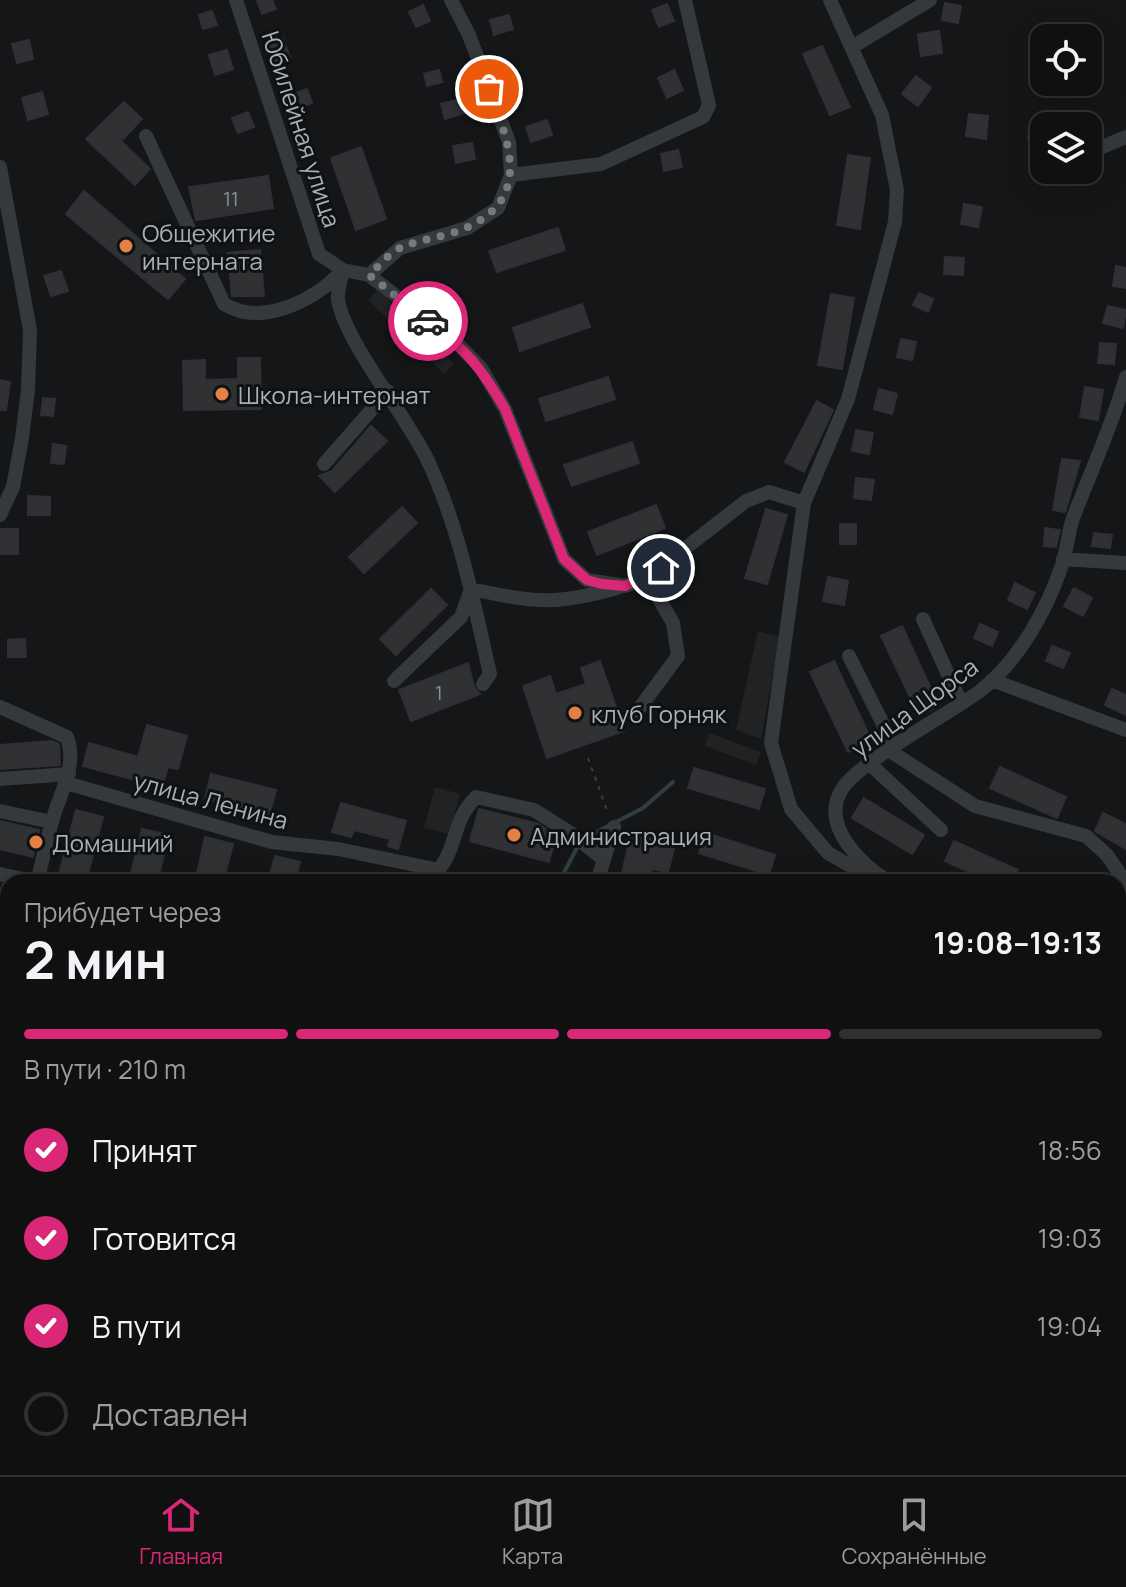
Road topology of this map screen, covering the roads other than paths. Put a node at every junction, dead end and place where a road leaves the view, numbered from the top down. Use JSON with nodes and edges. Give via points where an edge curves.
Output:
{"nodes":[{"id":1,"x":236,"y":0,"type":"edge"},
{"id":2,"x":451,"y":0,"type":"edge"},
{"id":3,"x":685,"y":0,"type":"edge"},
{"id":4,"x":830,"y":0,"type":"edge"},
{"id":5,"x":930,"y":0,"type":"edge"},
{"id":6,"x":852,"y":47,"type":"junction"},
{"id":7,"x":146,"y":136,"type":"dead end"},
{"id":8,"x":1126,"y":137,"type":"edge"},
{"id":9,"x":1102,"y":147,"type":"edge"},
{"id":10,"x":0,"y":167,"type":"edge"},
{"id":11,"x":511,"y":175,"type":"junction"},
{"id":12,"x":0,"y":268,"type":"edge"},
{"id":13,"x":18,"y":268,"type":"junction"},
{"id":14,"x":343,"y":270,"type":"junction"},
{"id":15,"x":369,"y":275,"type":"junction"},
{"id":16,"x":1126,"y":377,"type":"edge"},
{"id":17,"x":388,"y":391,"type":"junction"},
{"id":18,"x":324,"y":464,"type":"dead end"},
{"id":19,"x":804,"y":503,"type":"junction"},
{"id":20,"x":0,"y":515,"type":"edge"},
{"id":21,"x":1063,"y":559,"type":"junction"},
{"id":22,"x":1126,"y":563,"type":"edge"},
{"id":23,"x":647,"y":578,"type":"junction"},
{"id":24,"x":625,"y":586,"type":"junction"},
{"id":25,"x":471,"y":589,"type":"junction"},
{"id":26,"x":923,"y":619,"type":"dead end"},
{"id":27,"x":849,"y":656,"type":"dead end"},
{"id":28,"x":992,"y":680,"type":"junction"},
{"id":29,"x":394,"y":681,"type":"dead end"},
{"id":30,"x":483,"y":684,"type":"dead end"},
{"id":31,"x":961,"y":703,"type":"junction"},
{"id":32,"x":0,"y":707,"type":"edge"},
{"id":33,"x":636,"y":713,"type":"dead end"},
{"id":34,"x":1126,"y":730,"type":"edge"},
{"id":35,"x":893,"y":750,"type":"junction"},
{"id":36,"x":871,"y":765,"type":"junction"},
{"id":37,"x":68,"y":778,"type":"junction"},
{"id":38,"x":0,"y":779,"type":"edge"},
{"id":39,"x":0,"y":811,"type":"edge"},
{"id":40,"x":52,"y":822,"type":"junction"},
{"id":41,"x":614,"y":827,"type":"road end"},
{"id":42,"x":941,"y":830,"type":"dead end"},
{"id":43,"x":1107,"y":855,"type":"junction"},
{"id":44,"x":604,"y":860,"type":"junction"},
{"id":45,"x":1126,"y":864,"type":"edge"},
{"id":46,"x":39,"y":874,"type":"edge"},
{"id":47,"x":600,"y":874,"type":"edge"},
{"id":48,"x":864,"y":874,"type":"edge"},
{"id":49,"x":876,"y":874,"type":"edge"},
{"id":50,"x":1120,"y":874,"type":"edge"}],
"edges":[{"from":1,"to":14,"type":"street","name":"Юбилейная улица","via":[[319,254]]},
{"from":2,"to":11,"type":"street","via":[[509,142]]},
{"from":3,"to":11,"type":"street","via":[[709,105],[703,117],[601,164]]},
{"from":4,"to":6,"type":"street"},
{"from":5,"to":6,"type":"street"},
{"from":6,"to":19,"type":"street","via":[[892,152],[895,222],[848,399]]},
{"from":7,"to":14,"type":"street","via":[[224,304],[235,311],[258,311],[306,300]]},
{"from":8,"to":9,"type":"street"},
{"from":10,"to":13,"type":"street"},
{"from":11,"to":15,"type":"street","via":[[498,208],[467,228],[400,248]]},
{"from":12,"to":13,"type":"street"},
{"from":13,"to":20,"type":"street","via":[[30,330],[28,390],[13,487]]},
{"from":14,"to":15,"type":"street"},
{"from":14,"to":17,"type":"street","via":[[338,299]]},
{"from":15,"to":24,"type":"street","via":[[481,368],[505,409],[564,559],[587,580]]},
{"from":16,"to":21,"type":"street","name":"улица Щорса"},
{"from":17,"to":18,"type":"street"},
{"from":17,"to":25,"type":"street","via":[[429,462]]},
{"from":19,"to":23,"type":"street","via":[[769,492],[746,501]]},
{"from":19,"to":48,"type":"street","via":[[772,715],[775,763],[791,809],[807,830],[828,853]]},
{"from":21,"to":22,"type":"street"},
{"from":21,"to":28,"type":"street","name":"улица Щорса","via":[[1042,614]]},
{"from":23,"to":24,"type":"street"},
{"from":23,"to":33,"type":"street","via":[[673,623],[678,656]]},
{"from":24,"to":25,"type":"street","via":[[537,603]]},
{"from":25,"to":29,"type":"street","via":[[461,617]]},
{"from":25,"to":30,"type":"street","via":[[490,674]]},
{"from":26,"to":31,"type":"street"},
{"from":27,"to":35,"type":"street"},
{"from":28,"to":31,"type":"street","name":"улица Щорса"},
{"from":28,"to":34,"type":"street"},
{"from":31,"to":35,"type":"street","name":"улица Щорса"},
{"from":32,"to":37,"type":"street","via":[[67,737]]},
{"from":35,"to":36,"type":"street","name":"улица Щорса"},
{"from":35,"to":43,"type":"street","via":[[975,806],[1086,836]]},
{"from":36,"to":42,"type":"street"},
{"from":36,"to":49,"type":"street","name":"улица Щорса","via":[[842,790],[836,807],[851,851]]},
{"from":37,"to":38,"type":"street","name":"улица Ленина"},
{"from":37,"to":40,"type":"street"},
{"from":37,"to":44,"type":"street","name":"улица Ленина","via":[[272,842],[338,849],[439,870],[453,851],[460,814],[476,797],[534,810]]},
{"from":39,"to":40,"type":"street"},
{"from":40,"to":46,"type":"street"},
{"from":41,"to":44,"type":"street"},
{"from":43,"to":45,"type":"street"},
{"from":43,"to":50,"type":"street"},
{"from":44,"to":47,"type":"street"}]}
